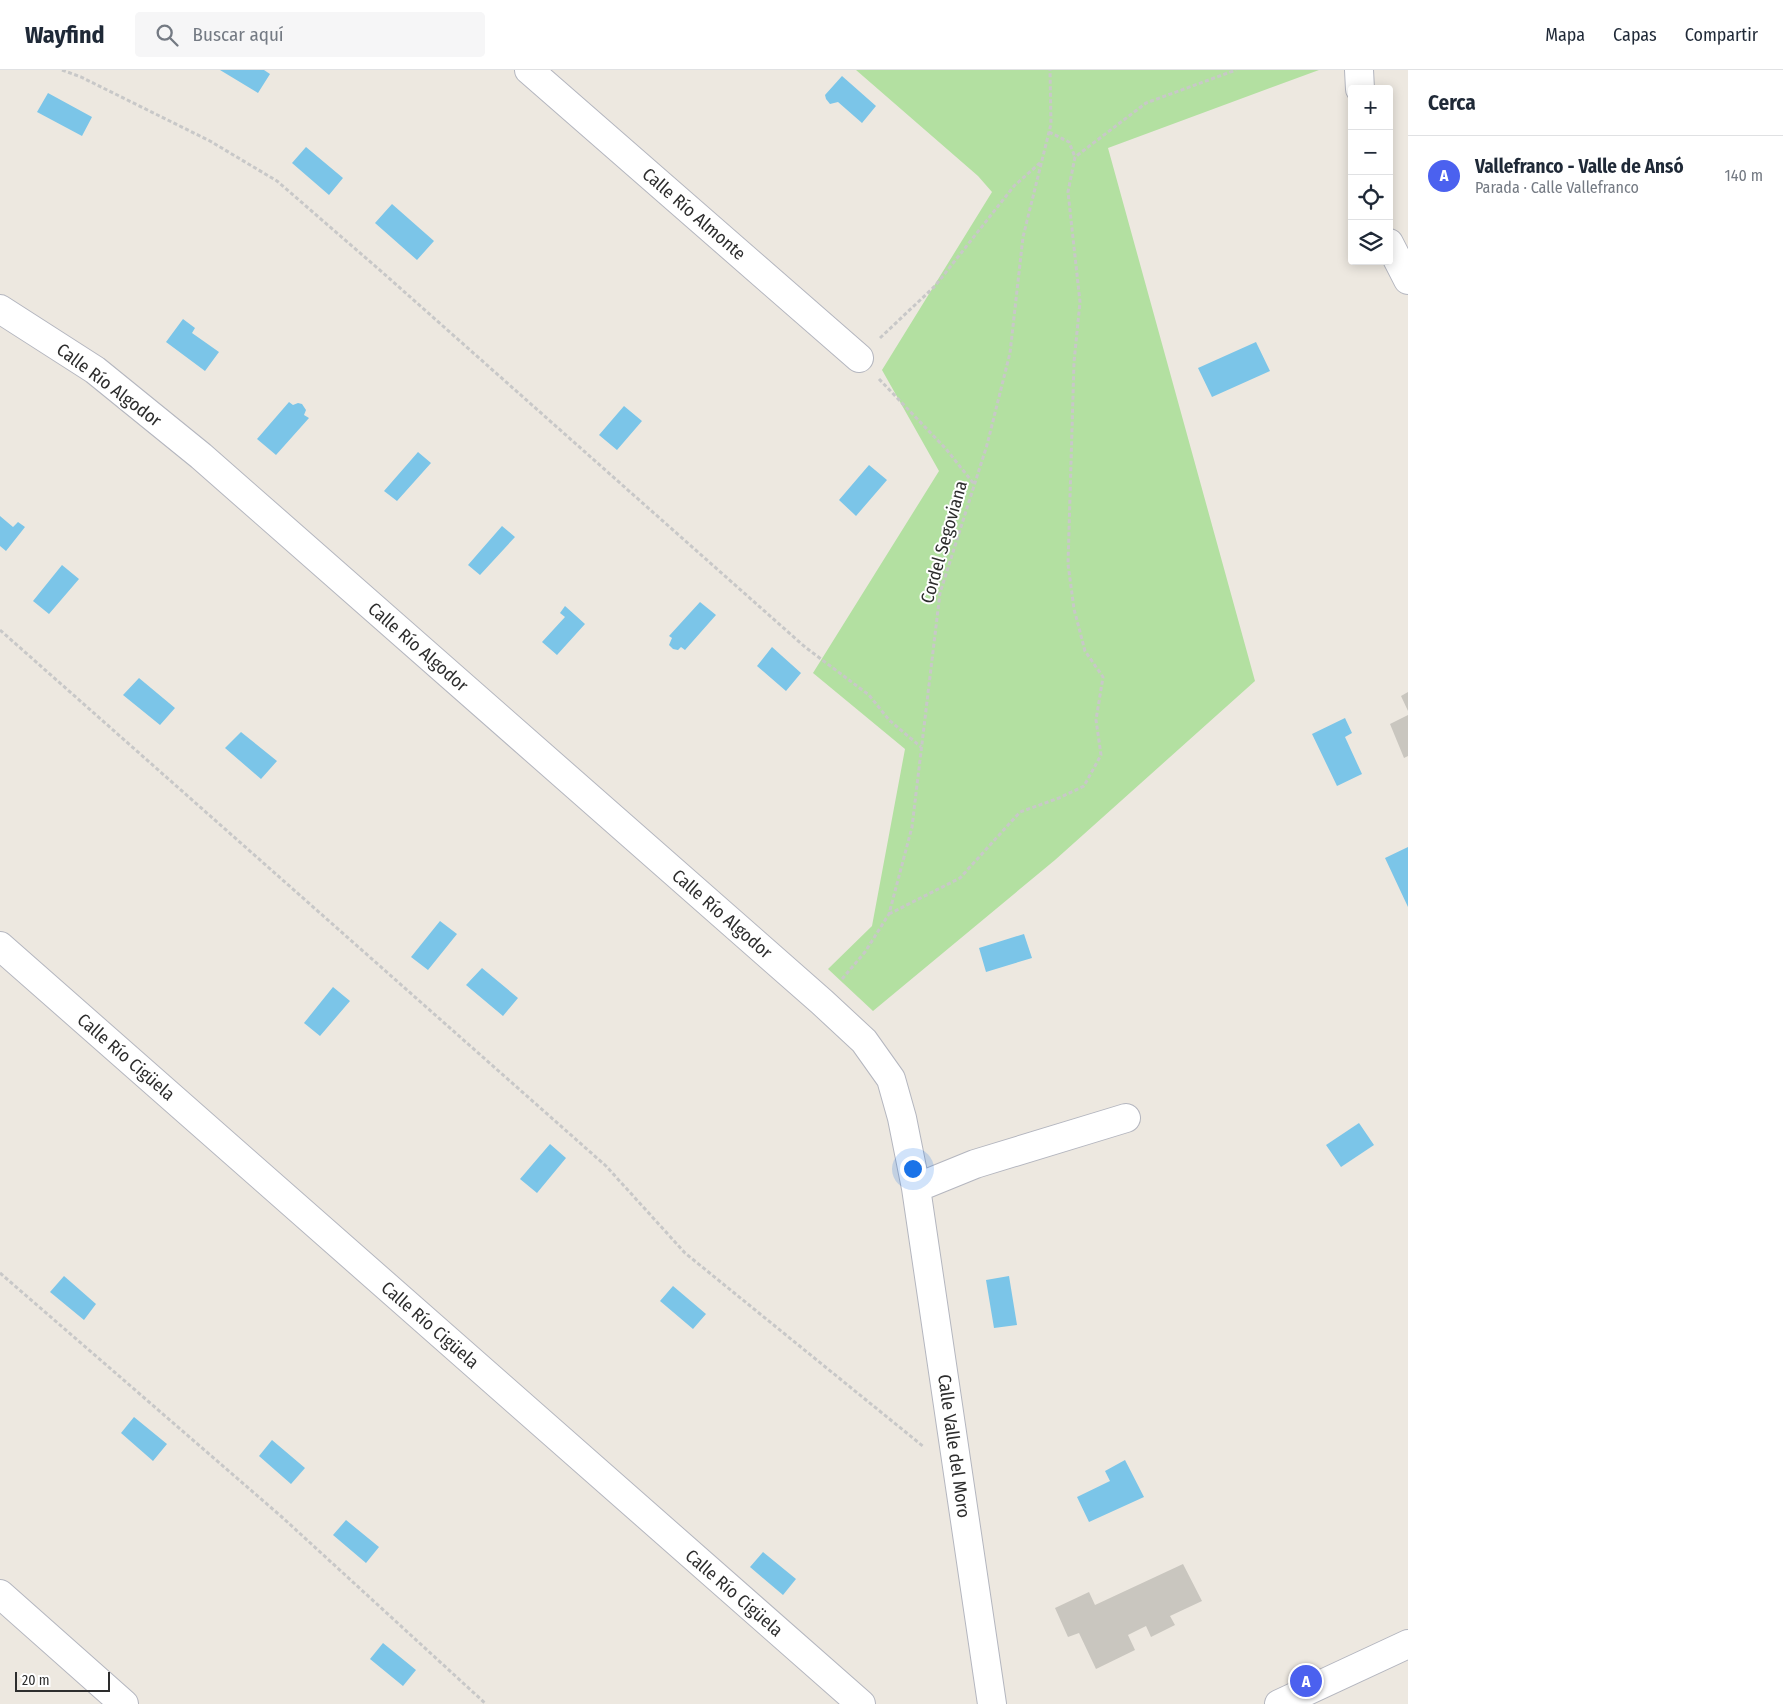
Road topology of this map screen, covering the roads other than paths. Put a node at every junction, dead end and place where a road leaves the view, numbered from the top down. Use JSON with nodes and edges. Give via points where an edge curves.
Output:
{"nodes":[{"id":1,"x":529,"y":70,"type":"edge"},
{"id":2,"x":1359,"y":70,"type":"edge"},
{"id":3,"x":1360,"y":85,"type":"edge"},
{"id":4,"x":1393,"y":251,"type":"edge"},
{"id":5,"x":1408,"y":280,"type":"edge"},
{"id":6,"x":0,"y":309,"type":"edge"},
{"id":7,"x":859,"y":358,"type":"road end"},
{"id":8,"x":0,"y":946,"type":"edge"},
{"id":9,"x":822,"y":1002,"type":"joint"},
{"id":10,"x":1126,"y":1118,"type":"dead end"},
{"id":11,"x":916,"y":1188,"type":"junction"},
{"id":12,"x":0,"y":1594,"type":"edge"},
{"id":13,"x":1408,"y":1644,"type":"edge"},
{"id":14,"x":124,"y":1704,"type":"edge"},
{"id":15,"x":861,"y":1704,"type":"edge"},
{"id":16,"x":992,"y":1704,"type":"edge"},
{"id":17,"x":1279,"y":1704,"type":"edge"}],
"edges":[{"from":1,"to":7,"type":"street","name":"Calle Río Almonte"},
{"from":2,"to":3,"type":"street"},
{"from":4,"to":5,"type":"street"},
{"from":6,"to":9,"type":"street","name":"Calle Río Algodor","via":[[94,370],[201,456]]},
{"from":8,"to":15,"type":"street","name":"Calle Río Cigüela"},
{"from":9,"to":11,"type":"street","name":"Calle Valle del Moro","via":[[864,1041],[892,1079]]},
{"from":10,"to":11,"type":"street","via":[[975,1164]]},
{"from":11,"to":16,"type":"street","name":"Calle Valle del Moro"},
{"from":12,"to":14,"type":"street"},
{"from":13,"to":17,"type":"street"}]}
